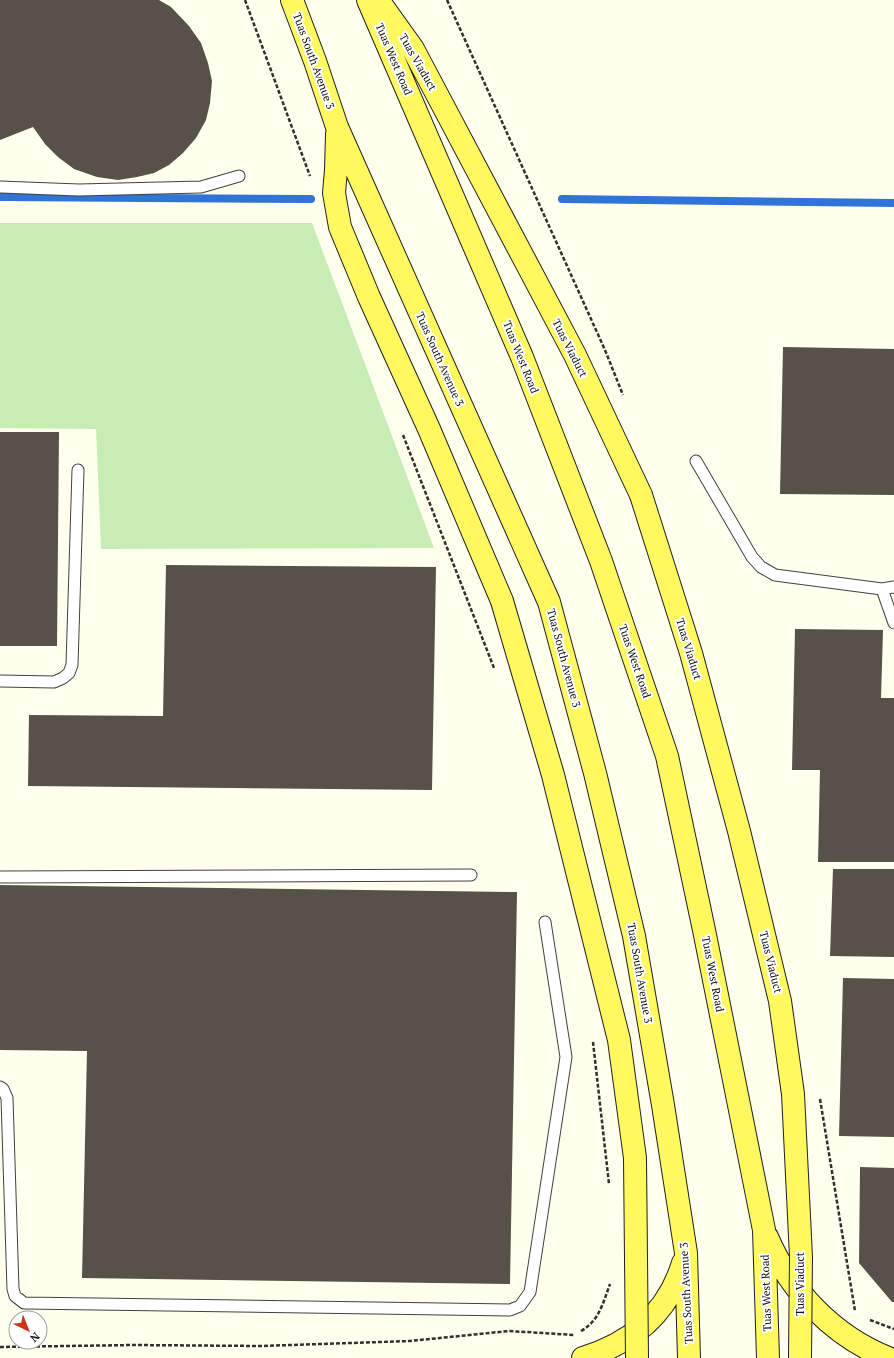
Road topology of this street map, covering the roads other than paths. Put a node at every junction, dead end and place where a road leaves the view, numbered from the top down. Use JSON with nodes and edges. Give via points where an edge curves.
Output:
{"nodes":[{"id":1,"x":292,"y":0,"type":"edge"},
{"id":2,"x":368,"y":0,"type":"edge"},
{"id":3,"x":378,"y":0,"type":"edge"},
{"id":4,"x":337,"y":127,"type":"junction"},
{"id":5,"x":239,"y":176,"type":"dead end"},
{"id":6,"x":0,"y":187,"type":"edge"},
{"id":7,"x":696,"y":461,"type":"dead end"},
{"id":8,"x":78,"y":470,"type":"dead end"},
{"id":9,"x":894,"y":587,"type":"edge"},
{"id":10,"x":882,"y":589,"type":"junction"},
{"id":11,"x":894,"y":622,"type":"edge"},
{"id":12,"x":0,"y":681,"type":"edge"},
{"id":13,"x":470,"y":875,"type":"dead end"},
{"id":14,"x":0,"y":877,"type":"edge"},
{"id":15,"x":545,"y":922,"type":"dead end"},
{"id":16,"x":0,"y":1087,"type":"edge"},
{"id":17,"x":764,"y":1230,"type":"junction"},
{"id":18,"x":686,"y":1252,"type":"junction"},
{"id":19,"x":583,"y":1358,"type":"edge"},
{"id":20,"x":637,"y":1358,"type":"edge"},
{"id":21,"x":689,"y":1358,"type":"edge"},
{"id":22,"x":768,"y":1358,"type":"edge"},
{"id":23,"x":800,"y":1358,"type":"edge"},
{"id":24,"x":888,"y":1358,"type":"edge"}],
"edges":[{"from":1,"to":4,"type":"main road","name":"Tuas South Avenue 3"},
{"from":2,"to":17,"type":"main road","name":"Tuas West Road","via":[[522,357],[601,561],[667,756]]},
{"from":3,"to":23,"type":"main road","name":"Tuas Viaduct","bridge":true,"via":[[413,49],[575,355],[640,495],[691,653],[739,831],[780,1001],[792,1094],[801,1257]]},
{"from":4,"to":18,"type":"main road","name":"Tuas South Avenue 3","via":[[549,602],[595,773],[634,936]]},
{"from":4,"to":20,"type":"main road","bridge":true,"via":[[334,193],[340,227],[502,601],[553,775],[619,1040],[635,1158]]},
{"from":5,"to":6,"type":"lane","via":[[201,187],[79,190]]},
{"from":7,"to":10,"type":"lane","via":[[761,567],[775,575]]},
{"from":8,"to":12,"type":"lane","via":[[72,665],[69,673],[54,682]]},
{"from":9,"to":10,"type":"lane"},
{"from":10,"to":11,"type":"lane"},
{"from":13,"to":14,"type":"lane"},
{"from":15,"to":16,"type":"lane","via":[[566,1057],[530,1292],[520,1306],[510,1310],[24,1303],[15,1296],[13,1289],[7,1098]]},
{"from":17,"to":22,"type":"main road","name":"Tuas West Road"},
{"from":17,"to":24,"type":"main road","via":[[784,1270],[811,1305],[845,1334]]},
{"from":18,"to":19,"type":"main road","via":[[673,1289],[650,1320],[619,1344]]},
{"from":18,"to":21,"type":"main road","name":"Tuas South Avenue 3"}]}
